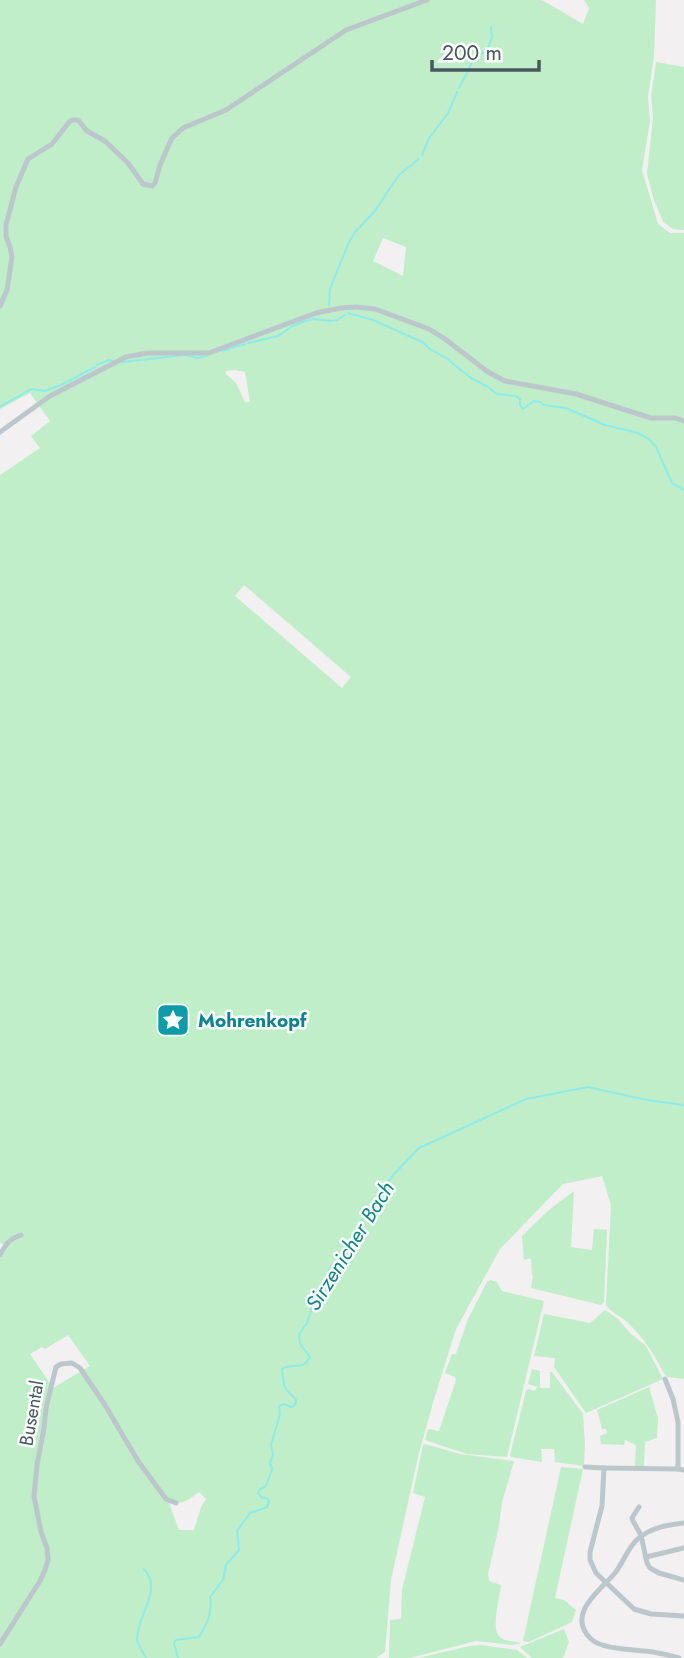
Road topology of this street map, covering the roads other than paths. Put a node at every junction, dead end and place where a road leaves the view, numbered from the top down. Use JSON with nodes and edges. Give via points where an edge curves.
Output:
{"nodes":[{"id":1,"x":427,"y":0,"type":"edge"},
{"id":2,"x":0,"y":306,"type":"edge"},
{"id":3,"x":684,"y":421,"type":"edge"},
{"id":4,"x":0,"y":432,"type":"edge"},
{"id":5,"x":21,"y":1235,"type":"dead end"},
{"id":6,"x":0,"y":1255,"type":"edge"},
{"id":7,"x":665,"y":1378,"type":"dead end"},
{"id":8,"x":585,"y":1467,"type":"dead end"},
{"id":9,"x":604,"y":1468,"type":"junction"},
{"id":10,"x":681,"y":1469,"type":"edge"},
{"id":11,"x":176,"y":1503,"type":"dead end"},
{"id":12,"x":639,"y":1507,"type":"dead end"},
{"id":13,"x":684,"y":1523,"type":"edge"},
{"id":14,"x":641,"y":1535,"type":"junction"},
{"id":15,"x":684,"y":1548,"type":"edge"},
{"id":16,"x":646,"y":1557,"type":"junction"},
{"id":17,"x":684,"y":1580,"type":"edge"},
{"id":18,"x":606,"y":1583,"type":"junction"},
{"id":19,"x":684,"y":1616,"type":"edge"},
{"id":20,"x":0,"y":1644,"type":"edge"},
{"id":21,"x":679,"y":1658,"type":"edge"}],
"edges":[{"from":1,"to":2,"type":"street","via":[[346,30],[226,110],[183,128],[172,138],[152,186],[144,184],[105,141],[78,120],[70,121],[52,144],[28,159],[16,187],[6,225],[12,257]]},
{"from":3,"to":4,"type":"street","via":[[651,418],[576,394],[505,381],[419,324],[356,307],[316,313],[209,353],[126,357],[50,396]]},
{"from":5,"to":6,"type":"street","via":[[12,1238]]},
{"from":7,"to":10,"type":"street","via":[[678,1422]]},
{"from":8,"to":9,"type":"street"},
{"from":9,"to":10,"type":"street"},
{"from":9,"to":18,"type":"street","via":[[602,1506],[590,1559]]},
{"from":11,"to":20,"type":"street","name":"Busental","via":[[166,1499],[138,1461],[80,1368],[72,1363],[56,1367],[34,1496],[47,1548],[46,1570]]},
{"from":12,"to":14,"type":"street","via":[[632,1518]]},
{"from":13,"to":14,"type":"street"},
{"from":14,"to":16,"type":"street"},
{"from":14,"to":18,"type":"street"},
{"from":15,"to":16,"type":"street"},
{"from":16,"to":17,"type":"street","via":[[654,1572]]},
{"from":18,"to":19,"type":"street","via":[[634,1609]]},
{"from":18,"to":21,"type":"street","via":[[583,1609],[588,1636],[600,1644]]}]}
